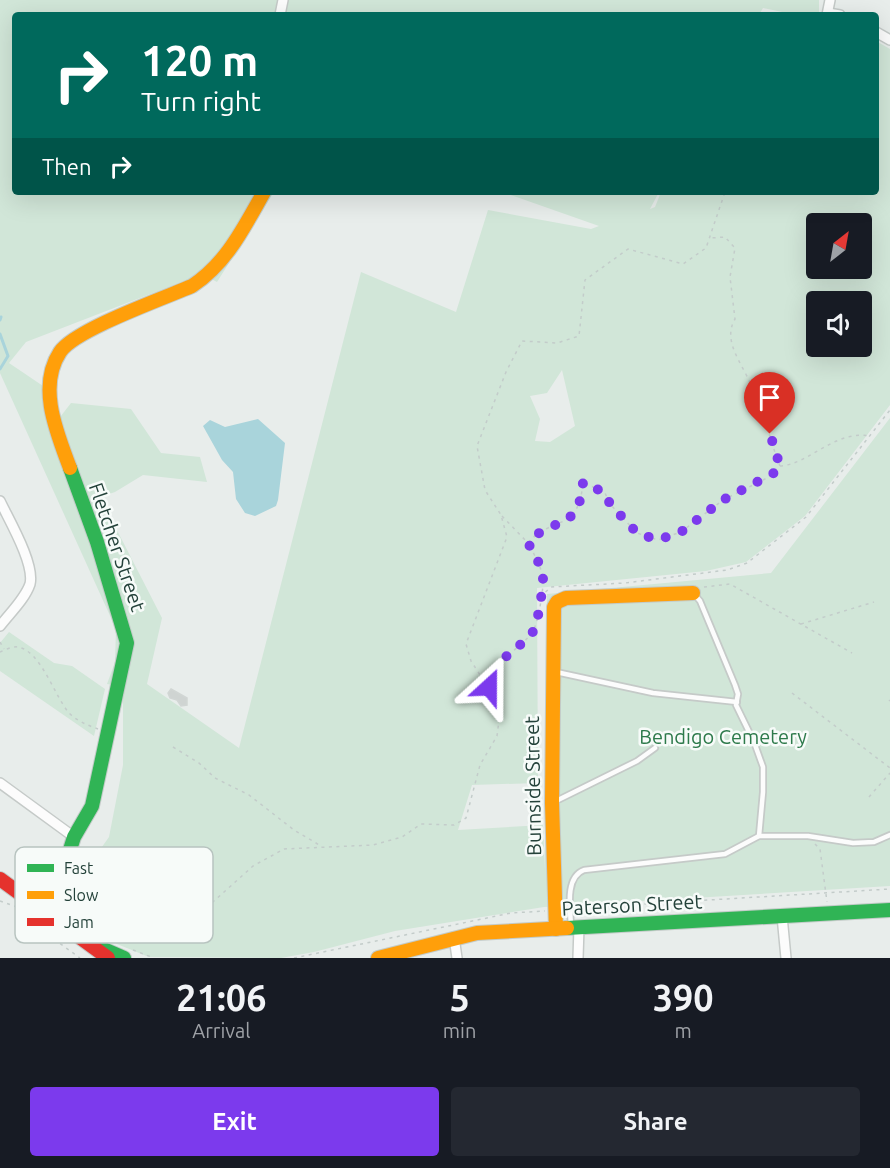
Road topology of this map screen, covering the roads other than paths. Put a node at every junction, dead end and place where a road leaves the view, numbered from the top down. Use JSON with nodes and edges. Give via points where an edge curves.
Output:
{"nodes":[{"id":1,"x":262,"y":195,"type":"edge"},
{"id":2,"x":0,"y":501,"type":"edge"},
{"id":3,"x":693,"y":593,"type":"joint"},
{"id":4,"x":0,"y":626,"type":"edge"},
{"id":5,"x":552,"y":671,"type":"junction"},
{"id":6,"x":737,"y":702,"type":"junction"},
{"id":7,"x":655,"y":748,"type":"dead end"},
{"id":8,"x":0,"y":783,"type":"edge"},
{"id":9,"x":552,"y":803,"type":"junction"},
{"id":10,"x":890,"y":834,"type":"edge"},
{"id":11,"x":759,"y":836,"type":"junction"},
{"id":12,"x":74,"y":837,"type":"junction"},
{"id":13,"x":71,"y":847,"type":"edge"},
{"id":14,"x":0,"y":879,"type":"edge"},
{"id":15,"x":15,"y":890,"type":"edge"},
{"id":16,"x":890,"y":910,"type":"edge"},
{"id":17,"x":782,"y":916,"type":"junction"},
{"id":18,"x":575,"y":928,"type":"junction"},
{"id":19,"x":556,"y":929,"type":"junction"},
{"id":20,"x":454,"y":937,"type":"junction"},
{"id":21,"x":90,"y":943,"type":"edge"},
{"id":22,"x":96,"y":947,"type":"junction"},
{"id":23,"x":127,"y":956,"type":"edge"},
{"id":24,"x":108,"y":958,"type":"edge"},
{"id":25,"x":378,"y":958,"type":"edge"},
{"id":26,"x":458,"y":958,"type":"edge"},
{"id":27,"x":578,"y":958,"type":"edge"},
{"id":28,"x":786,"y":958,"type":"edge"}],
"edges":[{"from":1,"to":12,"type":"street","name":"Fletcher Street","via":[[206,277],[82,334],[62,350],[53,366],[50,401],[54,426],[126,632],[126,650],[92,806]]},
{"from":2,"to":4,"type":"street","via":[[31,577],[23,596]]},
{"from":3,"to":5,"type":"street","name":"Burnside Street","via":[[561,599],[553,614]]},
{"from":3,"to":6,"type":"lane","via":[[735,684]]},
{"from":5,"to":6,"type":"lane","via":[[653,693]]},
{"from":5,"to":9,"type":"street","name":"Burnside Street"},
{"from":6,"to":11,"type":"lane","via":[[763,767]]},
{"from":7,"to":9,"type":"lane"},
{"from":8,"to":12,"type":"street"},
{"from":9,"to":19,"type":"street","name":"Burnside Street"},
{"from":10,"to":11,"type":"lane","via":[[874,842],[853,843],[808,836]]},
{"from":11,"to":18,"type":"lane","via":[[725,854],[584,870],[573,879],[570,909]]},
{"from":12,"to":13,"type":"street","name":"Fletcher Street"},
{"from":14,"to":15,"type":"street"},
{"from":16,"to":17,"type":"street","name":"Paterson Street"},
{"from":17,"to":18,"type":"street","name":"Paterson Street"},
{"from":17,"to":28,"type":"street"},
{"from":18,"to":19,"type":"street","name":"Paterson Street"},
{"from":18,"to":27,"type":"street"},
{"from":19,"to":20,"type":"street","name":"Paterson Street"},
{"from":20,"to":25,"type":"street","name":"Paterson Street"},
{"from":20,"to":26,"type":"street"},
{"from":21,"to":22,"type":"street"},
{"from":22,"to":23,"type":"street"},
{"from":22,"to":24,"type":"street"}]}
